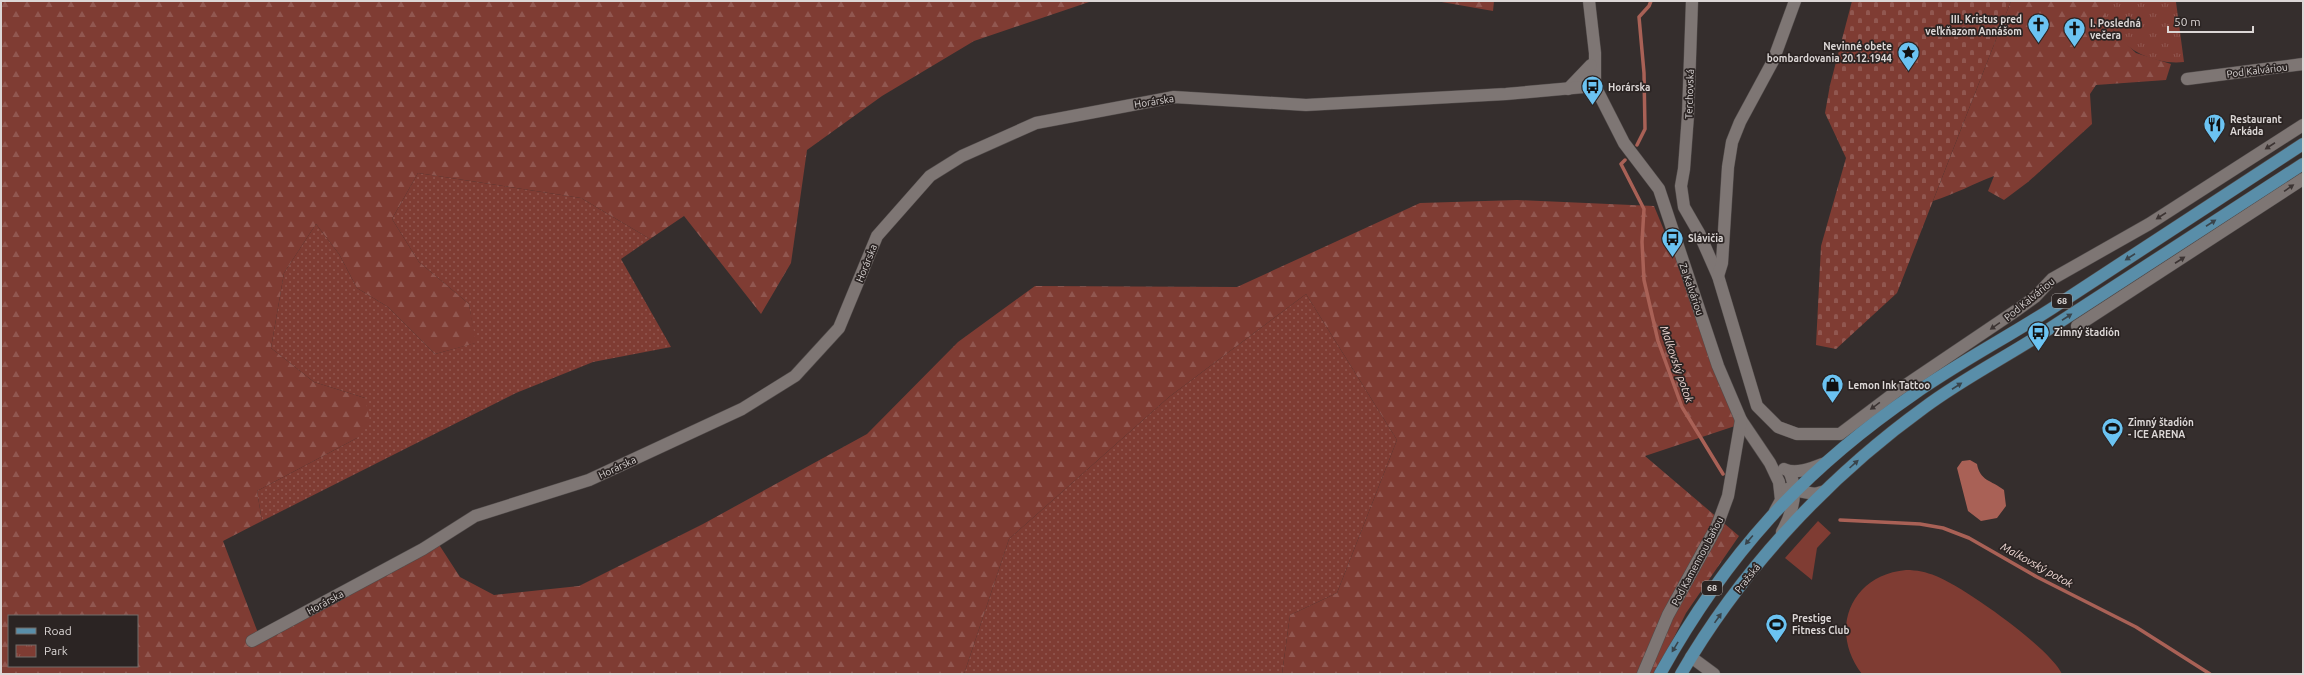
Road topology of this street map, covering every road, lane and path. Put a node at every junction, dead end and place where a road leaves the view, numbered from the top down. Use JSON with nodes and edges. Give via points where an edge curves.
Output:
{"nodes":[{"id":1,"x":1590,"y":1,"type":"edge"},
{"id":2,"x":1692,"y":1,"type":"edge"},
{"id":3,"x":1795,"y":1,"type":"edge"},
{"id":4,"x":2303,"y":64,"type":"edge"},
{"id":5,"x":1591,"y":65,"type":"dead end"},
{"id":6,"x":2188,"y":79,"type":"dead end"},
{"id":7,"x":1595,"y":86,"type":"junction"},
{"id":8,"x":1568,"y":89,"type":"junction"},
{"id":9,"x":2303,"y":125,"type":"edge"},
{"id":10,"x":2303,"y":144,"type":"edge"},
{"id":11,"x":2303,"y":164,"type":"edge"},
{"id":12,"x":2303,"y":179,"type":"edge"},
{"id":13,"x":1680,"y":186,"type":"junction"},
{"id":14,"x":1659,"y":189,"type":"junction"},
{"id":15,"x":1718,"y":276,"type":"junction"},
{"id":16,"x":2077,"y":326,"type":"dead end"},
{"id":17,"x":1757,"y":406,"type":"junction"},
{"id":18,"x":1741,"y":420,"type":"junction"},
{"id":19,"x":1736,"y":452,"type":"junction"},
{"id":20,"x":1767,"y":458,"type":"junction"},
{"id":21,"x":1824,"y":463,"type":"junction"},
{"id":22,"x":1789,"y":471,"type":"junction"},
{"id":23,"x":1779,"y":482,"type":"junction"},
{"id":24,"x":1825,"y":491,"type":"junction"},
{"id":25,"x":1794,"y":492,"type":"junction"},
{"id":26,"x":1775,"y":510,"type":"junction"},
{"id":27,"x":1776,"y":542,"type":"junction"},
{"id":28,"x":252,"y":640,"type":"dead end"},
{"id":29,"x":1691,"y":657,"type":"junction"},
{"id":30,"x":1643,"y":674,"type":"edge"},
{"id":31,"x":1660,"y":674,"type":"edge"},
{"id":32,"x":1681,"y":674,"type":"edge"},
{"id":33,"x":1714,"y":674,"type":"edge"}],
"edges":[{"from":1,"to":7,"type":"street","name":"Za Kalváriou"},
{"from":2,"to":13,"type":"street","name":"Terchovská","via":[[1688,115],[1684,169]]},
{"from":3,"to":15,"type":"street","via":[[1773,61],[1732,142],[1722,263]]},
{"from":4,"to":6,"type":"street","name":"Pod Kalváriou"},
{"from":5,"to":8,"type":"street"},
{"from":7,"to":8,"type":"street","name":"Horárska"},
{"from":7,"to":14,"type":"street","name":"Za Kalváriou","via":[[1624,143]]},
{"from":8,"to":28,"type":"street","name":"Horárska","via":[[1306,105],[1174,97],[1036,124],[962,156],[930,176],[877,236],[839,328],[795,376],[742,409],[589,480],[475,516],[423,549]]},
{"from":9,"to":17,"type":"street","name":"Pod Kalváriou","one_way":true,"via":[[2149,224],[2052,279],[2035,297],[1897,391],[1840,434],[1797,434],[1778,427]]},
{"from":10,"to":21,"type":"main road","name":"Pod Kalváriou","number":"68","one_way":true,"via":[[1915,393]]},
{"from":24,"to":11,"type":"main road","number":"68","one_way":true,"via":[[1880,441],[1926,406],[2036,338]]},
{"from":16,"to":12,"type":"street","one_way":true},
{"from":13,"to":14,"type":"street"},
{"from":13,"to":15,"type":"street","name":"Terchovská","via":[[1684,207]]},
{"from":14,"to":18,"type":"street","name":"Za Kalváriou","via":[[1718,366]]},
{"from":15,"to":17,"type":"street"},
{"from":17,"to":18,"type":"street"},
{"from":18,"to":19,"type":"street","name":"Pod Kamennou baňou"},
{"from":18,"to":20,"type":"street","name":"Za Kalváriou"},
{"from":19,"to":20,"type":"street","via":[[1741,448],[1751,447]]},
{"from":19,"to":30,"type":"street","name":"Pod Kamennou baňou","via":[[1728,496],[1717,526],[1668,615]]},
{"from":20,"to":22,"type":"street"},
{"from":20,"to":23,"type":"street","name":"Za Kalváriou"},
{"from":21,"to":22,"type":"street","via":[[1808,470]]},
{"from":21,"to":25,"type":"main road","name":"Pod Kalváriou","number":"68"},
{"from":22,"to":25,"type":"street","via":[[1795,485]]},
{"from":23,"to":25,"type":"street"},
{"from":23,"to":26,"type":"street","via":[[1781,500]]},
{"from":24,"to":25,"type":"street","via":[[1815,494]]},
{"from":24,"to":27,"type":"main road","name":"Pražská","number":"68"},
{"from":25,"to":26,"type":"main road","number":"68"},
{"from":25,"to":27,"type":"street","via":[[1791,516]]},
{"from":26,"to":31,"type":"main road","number":"68","one_way":true,"via":[[1714,585]]},
{"from":29,"to":27,"type":"main road","name":"Pražská","number":"68","one_way":true},
{"from":29,"to":32,"type":"main road","name":"Pražská","number":"68"},
{"from":29,"to":33,"type":"street"}]}
